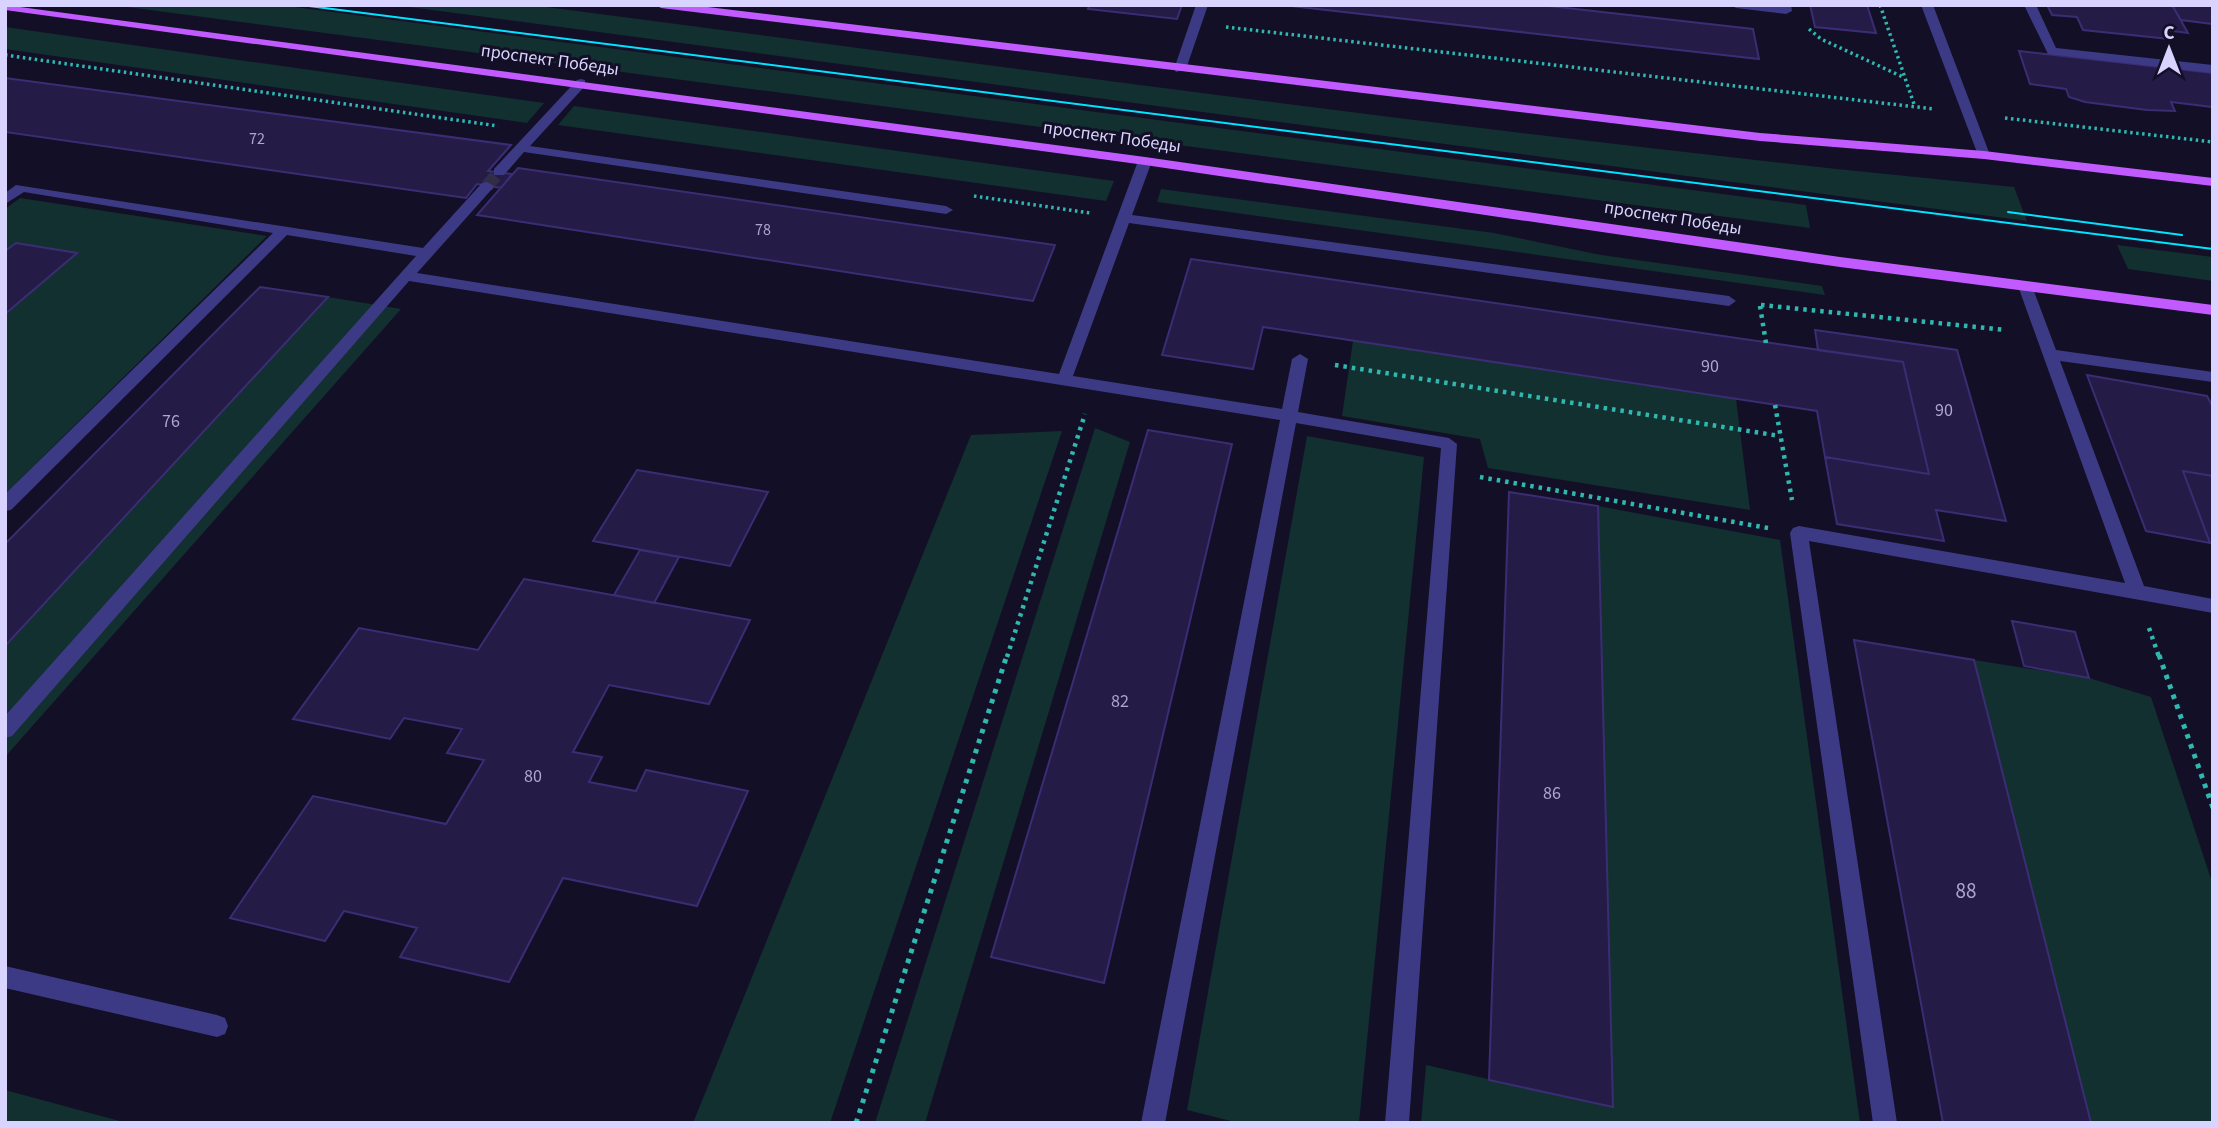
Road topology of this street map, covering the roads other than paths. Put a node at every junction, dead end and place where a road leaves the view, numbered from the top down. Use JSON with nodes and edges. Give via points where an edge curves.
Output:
{"nodes":[{"id":1,"x":661,"y":5,"type":"edge"},
{"id":2,"x":1202,"y":5,"type":"edge"},
{"id":3,"x":1736,"y":5,"type":"edge"},
{"id":4,"x":1927,"y":5,"type":"edge"},
{"id":5,"x":2030,"y":5,"type":"edge"},
{"id":6,"x":7,"y":8,"type":"edge"},
{"id":7,"x":1786,"y":8,"type":"edge"},
{"id":8,"x":1180,"y":69,"type":"junction"},
{"id":9,"x":2213,"y":69,"type":"edge"},
{"id":10,"x":581,"y":83,"type":"junction"},
{"id":11,"x":521,"y":148,"type":"junction"},
{"id":12,"x":1984,"y":155,"type":"junction"},
{"id":13,"x":1145,"y":161,"type":"junction"},
{"id":14,"x":499,"y":172,"type":"tunnel mouth"},
{"id":15,"x":2213,"y":182,"type":"edge"},
{"id":16,"x":487,"y":186,"type":"tunnel mouth"},
{"id":17,"x":5,"y":200,"type":"edge"},
{"id":18,"x":946,"y":210,"type":"dead end"},
{"id":19,"x":1126,"y":218,"type":"junction"},
{"id":20,"x":284,"y":230,"type":"junction"},
{"id":21,"x":427,"y":253,"type":"junction"},
{"id":22,"x":406,"y":276,"type":"junction"},
{"id":23,"x":2025,"y":286,"type":"junction"},
{"id":24,"x":1729,"y":301,"type":"road end"},
{"id":25,"x":2213,"y":310,"type":"edge"},
{"id":26,"x":2050,"y":354,"type":"junction"},
{"id":27,"x":1300,"y":359,"type":"road end"},
{"id":28,"x":2213,"y":377,"type":"edge"},
{"id":29,"x":1064,"y":381,"type":"junction"},
{"id":30,"x":1289,"y":416,"type":"junction"},
{"id":31,"x":5,"y":505,"type":"edge"},
{"id":32,"x":2137,"y":592,"type":"junction"},
{"id":33,"x":2213,"y":606,"type":"edge"},
{"id":34,"x":5,"y":730,"type":"edge"},
{"id":35,"x":5,"y":977,"type":"edge"},
{"id":36,"x":217,"y":1026,"type":"dead end"},
{"id":37,"x":1153,"y":1123,"type":"edge"},
{"id":38,"x":1397,"y":1123,"type":"edge"},
{"id":39,"x":1885,"y":1123,"type":"edge"}],
"edges":[{"from":1,"to":8,"type":"main road"},
{"from":2,"to":8,"type":"street"},
{"from":3,"to":7,"type":"street"},
{"from":4,"to":12,"type":"street"},
{"from":5,"to":9,"type":"street","via":[[2052,51]]},
{"from":6,"to":10,"type":"main road","name":"проспект Победы"},
{"from":8,"to":12,"type":"main road","via":[[1760,137]]},
{"from":10,"to":11,"type":"street"},
{"from":10,"to":13,"type":"main road","name":"проспект Победы"},
{"from":11,"to":14,"type":"street"},
{"from":11,"to":18,"type":"street"},
{"from":12,"to":15,"type":"main road"},
{"from":13,"to":19,"type":"street"},
{"from":13,"to":23,"type":"main road","name":"проспект Победы"},
{"from":16,"to":21,"type":"street"},
{"from":17,"to":20,"type":"street","via":[[21,188]]},
{"from":19,"to":24,"type":"street"},
{"from":19,"to":29,"type":"street"},
{"from":20,"to":21,"type":"street"},
{"from":20,"to":31,"type":"street"},
{"from":21,"to":22,"type":"street"},
{"from":22,"to":29,"type":"street"},
{"from":22,"to":34,"type":"street"},
{"from":23,"to":25,"type":"main road","name":"проспект Победы"},
{"from":23,"to":26,"type":"street"},
{"from":26,"to":28,"type":"street"},
{"from":26,"to":32,"type":"street"},
{"from":27,"to":30,"type":"street"},
{"from":29,"to":30,"type":"street"},
{"from":30,"to":37,"type":"street"},
{"from":30,"to":38,"type":"street","via":[[1449,444]]},
{"from":32,"to":33,"type":"street"},
{"from":32,"to":39,"type":"street","via":[[1799,533]]},
{"from":35,"to":36,"type":"street"}]}
